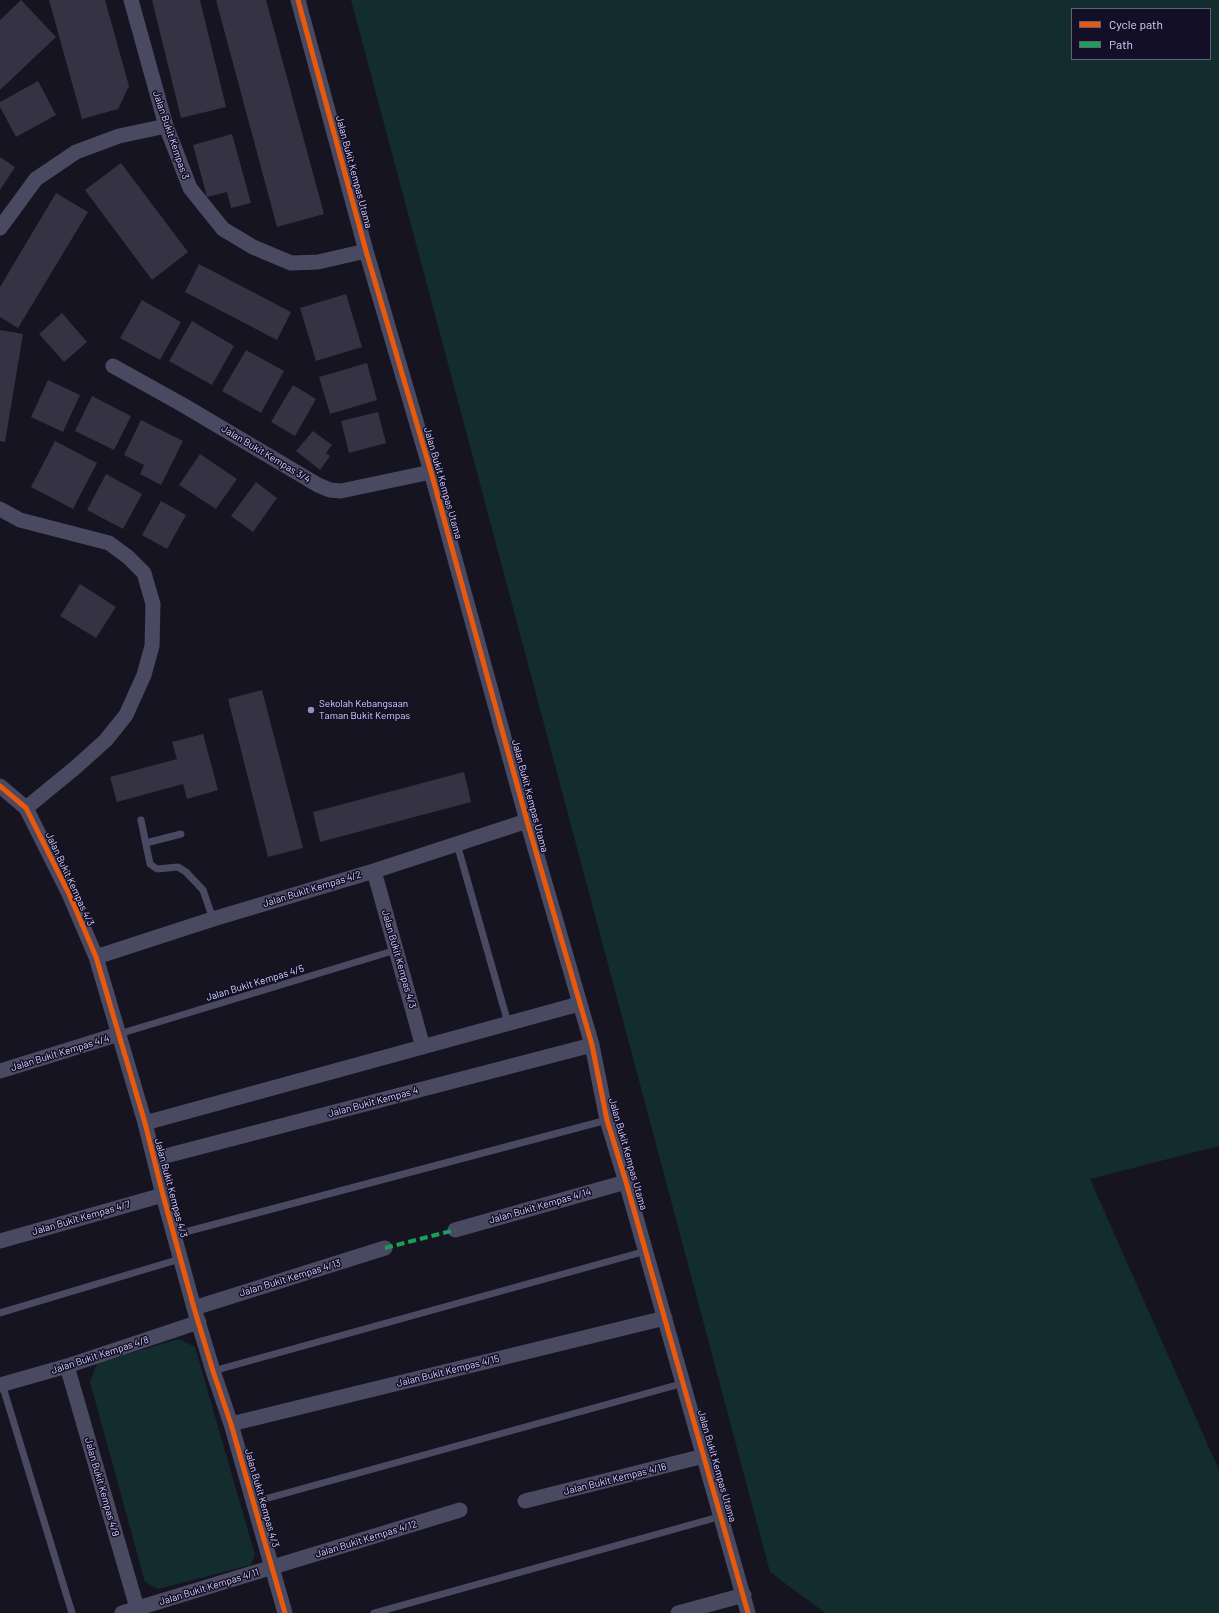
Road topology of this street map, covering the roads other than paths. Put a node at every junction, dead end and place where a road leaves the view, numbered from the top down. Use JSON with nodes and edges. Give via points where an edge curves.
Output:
{"nodes":[{"id":1,"x":131,"y":0,"type":"edge"},
{"id":2,"x":298,"y":0,"type":"edge"},
{"id":3,"x":166,"y":126,"type":"junction"},
{"id":4,"x":0,"y":228,"type":"edge"},
{"id":5,"x":366,"y":251,"type":"junction"},
{"id":6,"x":113,"y":366,"type":"dead end"},
{"id":7,"x":431,"y":472,"type":"junction"},
{"id":8,"x":0,"y":509,"type":"edge"},
{"id":9,"x":0,"y":786,"type":"edge"},
{"id":10,"x":26,"y":808,"type":"junction"},
{"id":11,"x":141,"y":820,"type":"dead end"},
{"id":12,"x":527,"y":821,"type":"junction"},
{"id":13,"x":181,"y":834,"type":"dead end"},
{"id":14,"x":146,"y":843,"type":"junction"},
{"id":15,"x":457,"y":844,"type":"junction"},
{"id":16,"x":374,"y":871,"type":"junction"},
{"id":17,"x":213,"y":919,"type":"junction"},
{"id":18,"x":397,"y":950,"type":"junction"},
{"id":19,"x":96,"y":957,"type":"junction"},
{"id":20,"x":579,"y":1004,"type":"junction"},
{"id":21,"x":508,"y":1023,"type":"junction"},
{"id":22,"x":119,"y":1034,"type":"junction"},
{"id":23,"x":592,"y":1045,"type":"junction"},
{"id":24,"x":423,"y":1047,"type":"junction"},
{"id":25,"x":0,"y":1071,"type":"edge"},
{"id":26,"x":607,"y":1120,"type":"junction"},
{"id":27,"x":145,"y":1123,"type":"junction"},
{"id":28,"x":154,"y":1159,"type":"junction"},
{"id":29,"x":626,"y":1182,"type":"junction"},
{"id":30,"x":163,"y":1196,"type":"junction"},
{"id":31,"x":455,"y":1230,"type":"dead end"},
{"id":32,"x":174,"y":1235,"type":"junction"},
{"id":33,"x":0,"y":1241,"type":"edge"},
{"id":34,"x":385,"y":1248,"type":"dead end"},
{"id":35,"x":646,"y":1251,"type":"junction"},
{"id":36,"x":180,"y":1259,"type":"junction"},
{"id":37,"x":194,"y":1308,"type":"junction"},
{"id":38,"x":0,"y":1313,"type":"edge"},
{"id":39,"x":665,"y":1318,"type":"junction"},
{"id":40,"x":199,"y":1322,"type":"junction"},
{"id":41,"x":67,"y":1366,"type":"junction"},
{"id":42,"x":213,"y":1371,"type":"junction"},
{"id":43,"x":684,"y":1383,"type":"junction"},
{"id":44,"x":1,"y":1385,"type":"edge"},
{"id":45,"x":231,"y":1424,"type":"junction"},
{"id":46,"x":704,"y":1456,"type":"junction"},
{"id":47,"x":525,"y":1501,"type":"dead end"},
{"id":48,"x":254,"y":1502,"type":"junction"},
{"id":49,"x":460,"y":1510,"type":"dead end"},
{"id":50,"x":722,"y":1516,"type":"junction"},
{"id":51,"x":273,"y":1568,"type":"junction"},
{"id":52,"x":744,"y":1596,"type":"junction"},
{"id":53,"x":137,"y":1608,"type":"junction"},
{"id":54,"x":72,"y":1613,"type":"edge"},
{"id":55,"x":122,"y":1613,"type":"edge"},
{"id":56,"x":285,"y":1613,"type":"edge"},
{"id":57,"x":374,"y":1613,"type":"edge"},
{"id":58,"x":678,"y":1613,"type":"edge"},
{"id":59,"x":748,"y":1613,"type":"edge"}],
"edges":[{"from":1,"to":3,"type":"street","name":"Jalan Bukit Kempas 3"},
{"from":2,"to":5,"type":"street","name":"Jalan Bukit Kempas Utama"},
{"from":3,"to":4,"type":"street","via":[[119,136],[76,152],[36,179]]},
{"from":3,"to":5,"type":"street","name":"Jalan Bukit Kempas 3","via":[[190,188],[223,229],[253,247],[291,263],[318,262]]},
{"from":5,"to":7,"type":"street","name":"Jalan Bukit Kempas Utama"},
{"from":6,"to":7,"type":"street","name":"Jalan Bukit Kempas 3/4","via":[[330,490],[341,491]]},
{"from":7,"to":12,"type":"street","name":"Jalan Bukit Kempas Utama"},
{"from":8,"to":10,"type":"street","via":[[20,520],[108,542],[144,573],[153,604],[152,646],[144,675],[126,715],[106,740]]},
{"from":9,"to":10,"type":"street","name":"Jalan Bukit Kempas 4/3"},
{"from":10,"to":19,"type":"street","name":"Jalan Bukit Kempas 4/3","via":[[70,896]]},
{"from":11,"to":14,"type":"lane"},
{"from":12,"to":15,"type":"street","name":"Jalan Bukit Kempas 4/2"},
{"from":12,"to":20,"type":"street","name":"Jalan Bukit Kempas Utama"},
{"from":13,"to":14,"type":"lane"},
{"from":14,"to":17,"type":"lane","via":[[148,859],[153,867],[178,867],[203,890]]},
{"from":15,"to":16,"type":"street","name":"Jalan Bukit Kempas 4/2"},
{"from":15,"to":21,"type":"lane"},
{"from":16,"to":17,"type":"street","name":"Jalan Bukit Kempas 4/2"},
{"from":16,"to":18,"type":"street","name":"Jalan Bukit Kempas 4/3"},
{"from":17,"to":19,"type":"street","name":"Jalan Bukit Kempas 4/2"},
{"from":18,"to":22,"type":"lane","name":"Jalan Bukit Kempas 4/5"},
{"from":18,"to":24,"type":"street","name":"Jalan Bukit Kempas 4/3"},
{"from":19,"to":22,"type":"street","name":"Jalan Bukit Kempas 4/3"},
{"from":20,"to":21,"type":"street"},
{"from":20,"to":23,"type":"street","name":"Jalan Bukit Kempas Utama"},
{"from":21,"to":24,"type":"street"},
{"from":22,"to":25,"type":"street","name":"Jalan Bukit Kempas 4/4"},
{"from":22,"to":27,"type":"street","name":"Jalan Bukit Kempas 4/3"},
{"from":23,"to":26,"type":"street","name":"Jalan Bukit Kempas Utama"},
{"from":23,"to":28,"type":"street","name":"Jalan Bukit Kempas 4"},
{"from":24,"to":27,"type":"street"},
{"from":26,"to":29,"type":"street","name":"Jalan Bukit Kempas Utama"},
{"from":26,"to":32,"type":"lane"},
{"from":27,"to":28,"type":"street","name":"Jalan Bukit Kempas 4/3"},
{"from":28,"to":30,"type":"street","name":"Jalan Bukit Kempas 4/3"},
{"from":29,"to":31,"type":"street","name":"Jalan Bukit Kempas 4/14"},
{"from":29,"to":35,"type":"street","name":"Jalan Bukit Kempas Utama"},
{"from":30,"to":32,"type":"street","name":"Jalan Bukit Kempas 4/3"},
{"from":30,"to":33,"type":"street","name":"Jalan Bukit Kempas 4/7"},
{"from":32,"to":36,"type":"street","name":"Jalan Bukit Kempas 4/3"},
{"from":34,"to":37,"type":"street","name":"Jalan Bukit Kempas 4/13"},
{"from":35,"to":39,"type":"street","name":"Jalan Bukit Kempas Utama"},
{"from":35,"to":42,"type":"lane"},
{"from":36,"to":37,"type":"street","name":"Jalan Bukit Kempas 4/3"},
{"from":36,"to":38,"type":"lane"},
{"from":37,"to":40,"type":"street","name":"Jalan Bukit Kempas 4/3"},
{"from":39,"to":43,"type":"street","name":"Jalan Bukit Kempas Utama"},
{"from":39,"to":45,"type":"street","name":"Jalan Bukit Kempas 4/15"},
{"from":40,"to":41,"type":"street","name":"Jalan Bukit Kempas 4/8"},
{"from":40,"to":42,"type":"street","name":"Jalan Bukit Kempas 4/3"},
{"from":41,"to":44,"type":"street","name":"Jalan Bukit Kempas 4/8"},
{"from":41,"to":53,"type":"street","name":"Jalan Bukit Kempas 4/9"},
{"from":42,"to":45,"type":"street","name":"Jalan Bukit Kempas 4/3"},
{"from":43,"to":46,"type":"street","name":"Jalan Bukit Kempas Utama"},
{"from":43,"to":48,"type":"lane"},
{"from":44,"to":54,"type":"lane"},
{"from":45,"to":48,"type":"street","name":"Jalan Bukit Kempas 4/3"},
{"from":46,"to":47,"type":"street","name":"Jalan Bukit Kempas 4/16"},
{"from":46,"to":50,"type":"street","name":"Jalan Bukit Kempas Utama"},
{"from":48,"to":51,"type":"street","name":"Jalan Bukit Kempas 4/3"},
{"from":49,"to":51,"type":"street","name":"Jalan Bukit Kempas 4/12"},
{"from":50,"to":52,"type":"street","name":"Jalan Bukit Kempas Utama"},
{"from":50,"to":57,"type":"lane"},
{"from":51,"to":53,"type":"street","name":"Jalan Bukit Kempas 4/11"},
{"from":51,"to":56,"type":"street","name":"Jalan Bukit Kempas 4/3"},
{"from":52,"to":58,"type":"street"},
{"from":52,"to":59,"type":"street","name":"Jalan Bukit Kempas Utama"},
{"from":53,"to":55,"type":"street","name":"Jalan Bukit Kempas 4/11"}]}
